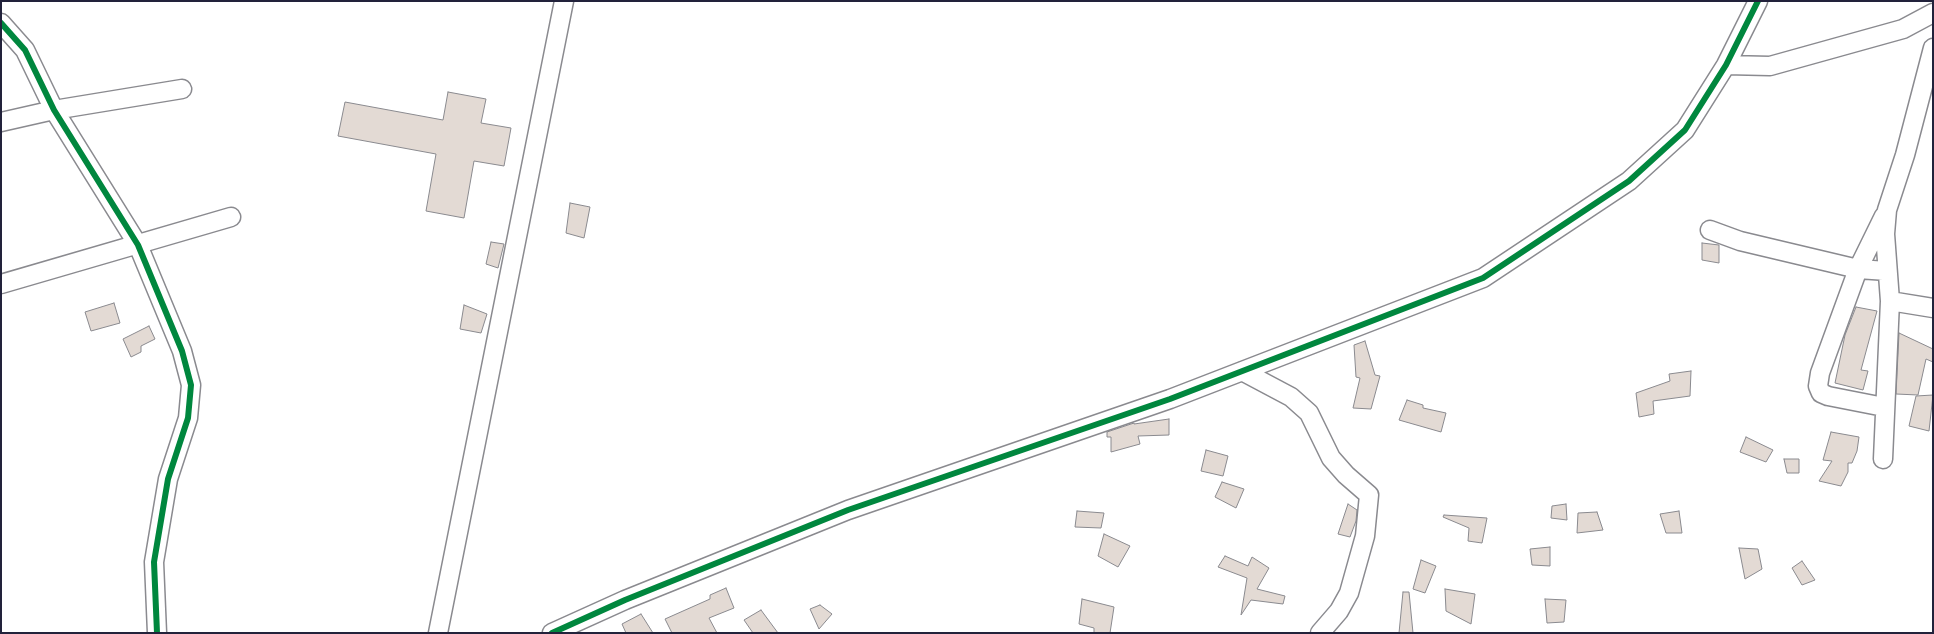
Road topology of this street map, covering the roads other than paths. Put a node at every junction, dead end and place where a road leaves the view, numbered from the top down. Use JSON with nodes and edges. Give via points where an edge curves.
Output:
{"nodes":[{"id":1,"x":564,"y":1,"type":"edge"},
{"id":2,"x":1758,"y":1,"type":"edge"},
{"id":3,"x":1933,"y":13,"type":"edge"},
{"id":4,"x":1,"y":23,"type":"edge"},
{"id":5,"x":1933,"y":48,"type":"edge"},
{"id":6,"x":1726,"y":65,"type":"junction"},
{"id":7,"x":182,"y":89,"type":"dead end"},
{"id":8,"x":54,"y":110,"type":"junction"},
{"id":9,"x":1,"y":122,"type":"edge"},
{"id":10,"x":1887,"y":210,"type":"junction"},
{"id":11,"x":231,"y":217,"type":"dead end"},
{"id":12,"x":1710,"y":230,"type":"dead end"},
{"id":13,"x":138,"y":245,"type":"junction"},
{"id":14,"x":1858,"y":269,"type":"junction"},
{"id":15,"x":1887,"y":271,"type":"junction"},
{"id":16,"x":1,"y":284,"type":"edge"},
{"id":17,"x":1890,"y":301,"type":"junction"},
{"id":18,"x":1933,"y":308,"type":"edge"},
{"id":19,"x":1242,"y":371,"type":"junction"},
{"id":20,"x":1884,"y":407,"type":"junction"},
{"id":21,"x":1883,"y":459,"type":"dead end"},
{"id":22,"x":157,"y":633,"type":"edge"},
{"id":23,"x":438,"y":633,"type":"edge"},
{"id":24,"x":552,"y":633,"type":"edge"},
{"id":25,"x":1320,"y":633,"type":"edge"}],
"edges":[{"from":1,"to":23,"type":"street"},
{"from":2,"to":6,"type":"street"},
{"from":3,"to":6,"type":"street","via":[[1904,29],[1770,66]]},
{"from":4,"to":8,"type":"street","via":[[26,50]]},
{"from":5,"to":10,"type":"street"},
{"from":6,"to":19,"type":"street","via":[[1685,130],[1629,181],[1482,278]]},
{"from":7,"to":8,"type":"street"},
{"from":8,"to":9,"type":"street"},
{"from":8,"to":13,"type":"street"},
{"from":10,"to":14,"type":"street"},
{"from":10,"to":15,"type":"street"},
{"from":11,"to":13,"type":"street"},
{"from":12,"to":14,"type":"street","via":[[1740,241]]},
{"from":13,"to":16,"type":"street"},
{"from":13,"to":22,"type":"street","via":[[182,350],[191,385],[188,418],[168,479],[154,562]]},
{"from":14,"to":15,"type":"street"},
{"from":14,"to":20,"type":"street","via":[[1818,386],[1828,396]]},
{"from":15,"to":17,"type":"street"},
{"from":17,"to":18,"type":"street"},
{"from":17,"to":20,"type":"street"},
{"from":19,"to":24,"type":"street","via":[[848,510]]},
{"from":19,"to":25,"type":"street","via":[[1291,397],[1309,414],[1331,458],[1369,495],[1365,536],[1349,593]]},
{"from":20,"to":21,"type":"street"}]}
